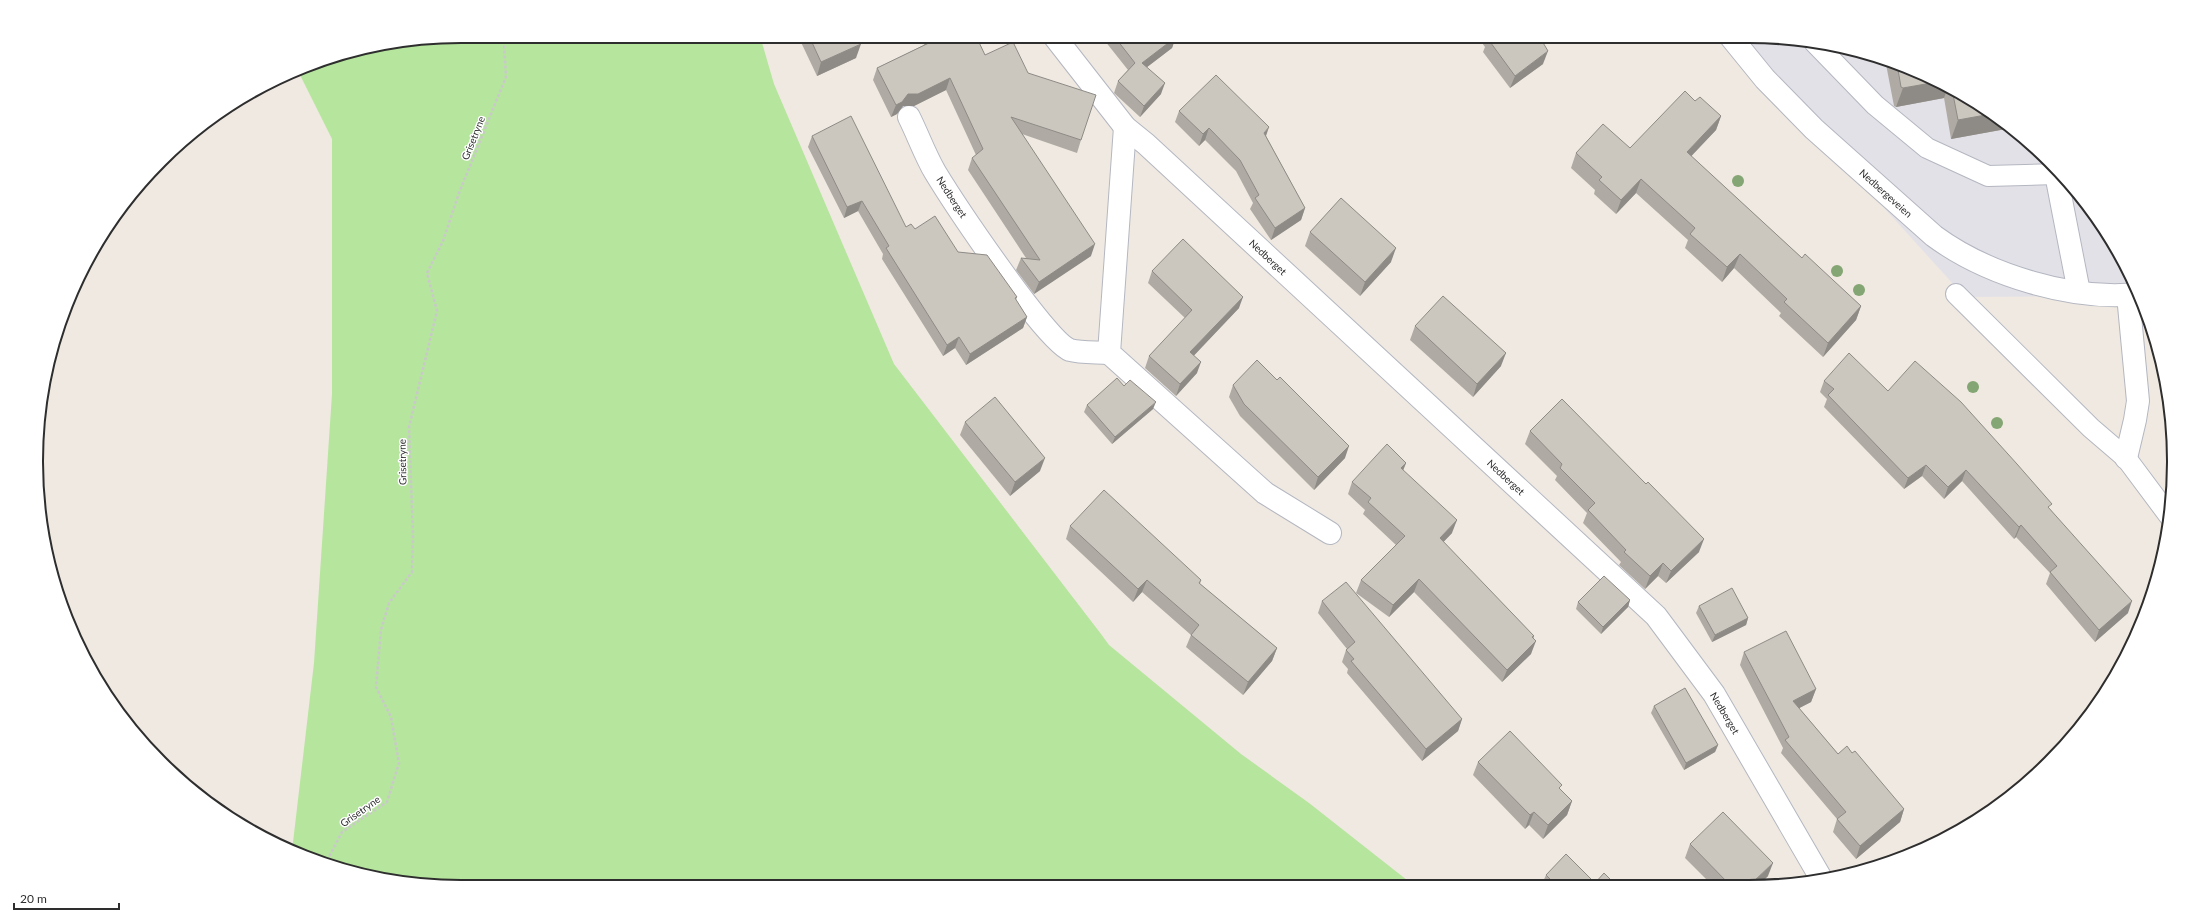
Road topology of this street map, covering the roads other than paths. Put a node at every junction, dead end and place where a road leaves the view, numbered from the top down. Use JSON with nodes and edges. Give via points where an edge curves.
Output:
{"nodes":[{"id":1,"x":1059,"y":43,"type":"edge"},
{"id":2,"x":1736,"y":43,"type":"edge"},
{"id":3,"x":1821,"y":50,"type":"edge"},
{"id":4,"x":909,"y":117,"type":"dead end"},
{"id":5,"x":1125,"y":127,"type":"junction"},
{"id":6,"x":2050,"y":172,"type":"edge"},
{"id":7,"x":2058,"y":180,"type":"edge"},
{"id":8,"x":2079,"y":292,"type":"junction"},
{"id":9,"x":1956,"y":294,"type":"dead end"},
{"id":10,"x":2132,"y":294,"type":"edge"},
{"id":11,"x":2133,"y":297,"type":"edge"},
{"id":12,"x":1109,"y":353,"type":"junction"},
{"id":13,"x":2126,"y":458,"type":"junction"},
{"id":14,"x":2164,"y":509,"type":"edge"},
{"id":15,"x":1330,"y":533,"type":"dead end"},
{"id":16,"x":1818,"y":874,"type":"edge"}],
"edges":[{"from":1,"to":5,"type":"street","name":"Nedberget"},
{"from":2,"to":8,"type":"street","name":"Nedbergeveien","via":[[1814,129],[1946,245],[2016,278],[2060,290]]},
{"from":3,"to":6,"type":"lane","via":[[1875,105],[1926,148],[1988,176]]},
{"from":4,"to":12,"type":"street","name":"Nedberget","via":[[934,170],[956,205],[1017,291],[1053,336],[1069,350]]},
{"from":5,"to":12,"type":"street"},
{"from":5,"to":16,"type":"street","name":"Nedberget","via":[[1165,161],[1656,616],[1714,694]]},
{"from":7,"to":8,"type":"street"},
{"from":8,"to":10,"type":"street","name":"Nedbergeveien","via":[[2106,296]]},
{"from":9,"to":13,"type":"lane","via":[[2091,428]]},
{"from":11,"to":13,"type":"street","name":"Nedbergeveien","via":[[2138,401]]},
{"from":12,"to":15,"type":"street","via":[[1265,493]]},
{"from":13,"to":14,"type":"lane"}]}
